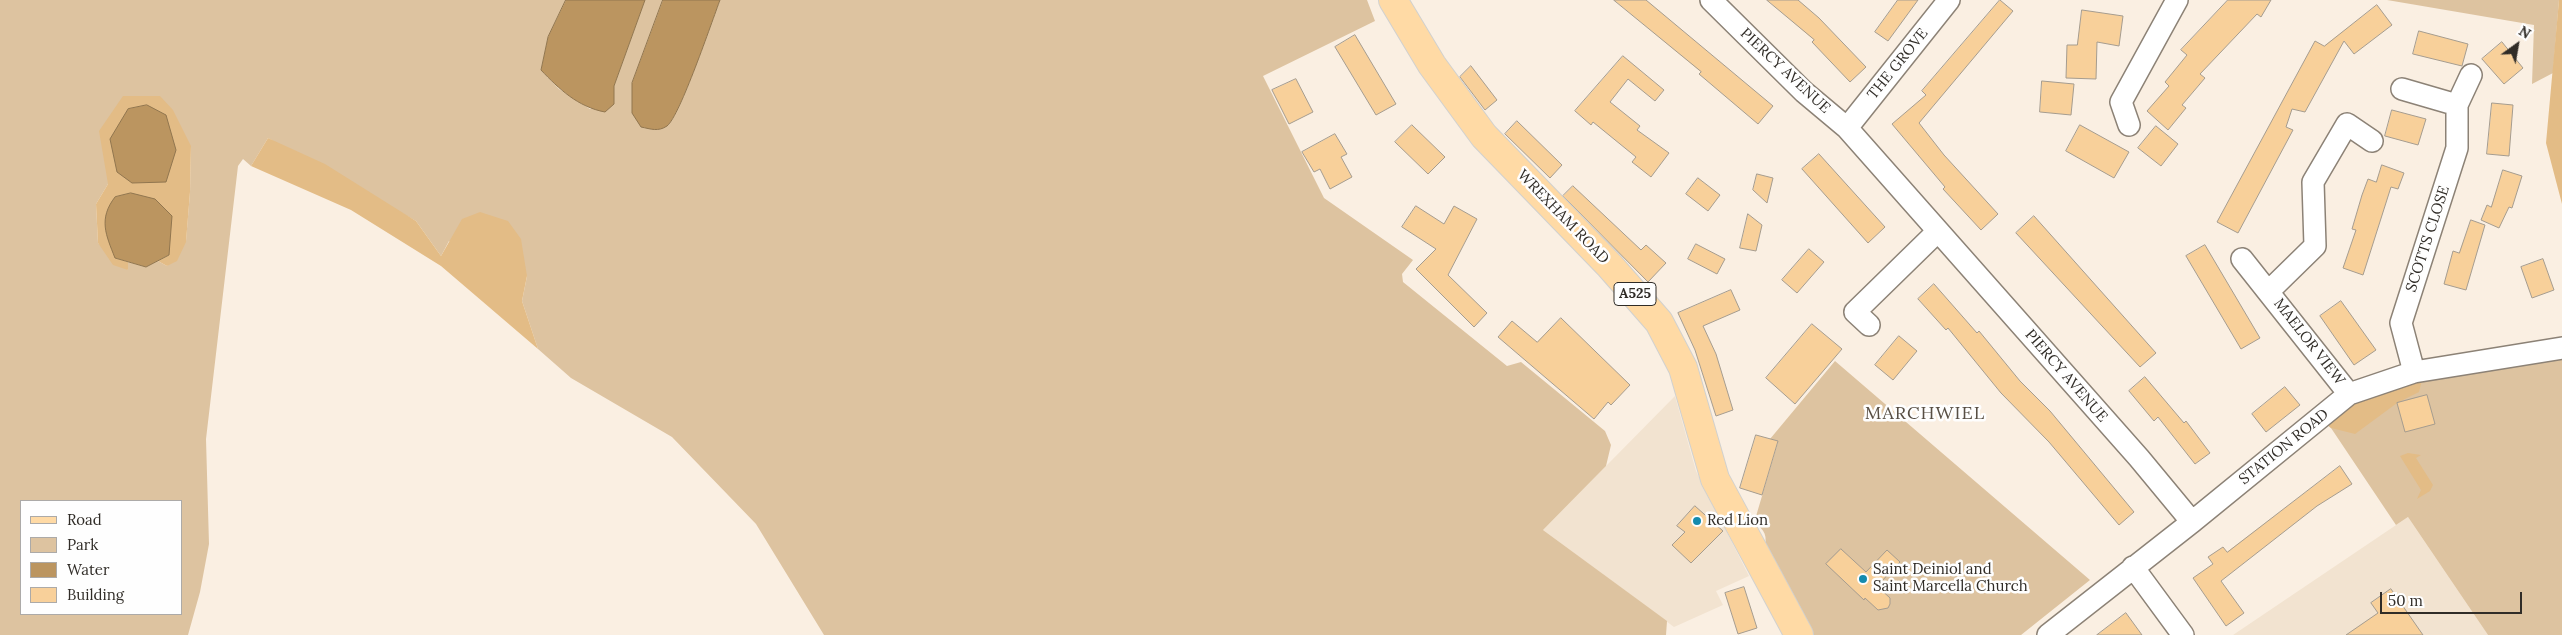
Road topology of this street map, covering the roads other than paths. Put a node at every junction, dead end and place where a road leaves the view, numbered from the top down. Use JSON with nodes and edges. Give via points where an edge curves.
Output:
{"nodes":[{"id":1,"x":1393,"y":0,"type":"edge"},
{"id":2,"x":1711,"y":0,"type":"edge"},
{"id":3,"x":1949,"y":0,"type":"edge"},
{"id":4,"x":2177,"y":0,"type":"edge"},
{"id":5,"x":2472,"y":75,"type":"dead end"},
{"id":6,"x":2402,"y":89,"type":"dead end"},
{"id":7,"x":2457,"y":105,"type":"junction"},
{"id":8,"x":2129,"y":125,"type":"dead end"},
{"id":9,"x":1847,"y":128,"type":"junction"},
{"id":10,"x":2372,"y":141,"type":"dead end"},
{"id":11,"x":1938,"y":231,"type":"junction"},
{"id":12,"x":2242,"y":259,"type":"dead end"},
{"id":13,"x":2269,"y":291,"type":"junction"},
{"id":14,"x":1869,"y":325,"type":"dead end"},
{"id":15,"x":2562,"y":348,"type":"edge"},
{"id":16,"x":2414,"y":372,"type":"junction"},
{"id":17,"x":2349,"y":394,"type":"junction"},
{"id":18,"x":2192,"y":522,"type":"junction"},
{"id":19,"x":2133,"y":567,"type":"junction"},
{"id":20,"x":1799,"y":635,"type":"edge"},
{"id":21,"x":2048,"y":635,"type":"edge"},
{"id":22,"x":2182,"y":635,"type":"edge"}],
"edges":[{"from":1,"to":20,"type":"main road","name":"WREXHAM ROAD","number":"A525","via":[[1432,65],[1484,136],[1610,266],[1659,322],[1683,368],[1715,479]]},
{"from":2,"to":9,"type":"street","name":"PIERCY AVENUE","via":[[1804,92]]},
{"from":3,"to":9,"type":"street","name":"THE GROVE"},
{"from":4,"to":8,"type":"street","via":[[2113,99]]},
{"from":5,"to":7,"type":"street","name":"SCOTTS CLOSE"},
{"from":6,"to":7,"type":"street"},
{"from":7,"to":16,"type":"street","name":"SCOTTS CLOSE","via":[[2457,148],[2402,323]]},
{"from":9,"to":11,"type":"street","name":"PIERCY AVENUE"},
{"from":10,"to":13,"type":"street","name":"MAELOR VIEW","via":[[2347,124],[2312,182],[2315,246]]},
{"from":11,"to":14,"type":"street","via":[[1856,312]]},
{"from":11,"to":18,"type":"street","name":"PIERCY AVENUE"},
{"from":12,"to":13,"type":"street","name":"MAELOR VIEW"},
{"from":13,"to":17,"type":"street","name":"MAELOR VIEW"},
{"from":15,"to":16,"type":"street","name":"STATION ROAD"},
{"from":16,"to":17,"type":"street","name":"STATION ROAD"},
{"from":17,"to":18,"type":"street","name":"STATION ROAD"},
{"from":18,"to":19,"type":"street","name":"STATION ROAD"},
{"from":19,"to":21,"type":"street","name":"STATION ROAD"},
{"from":19,"to":22,"type":"street"}]}
